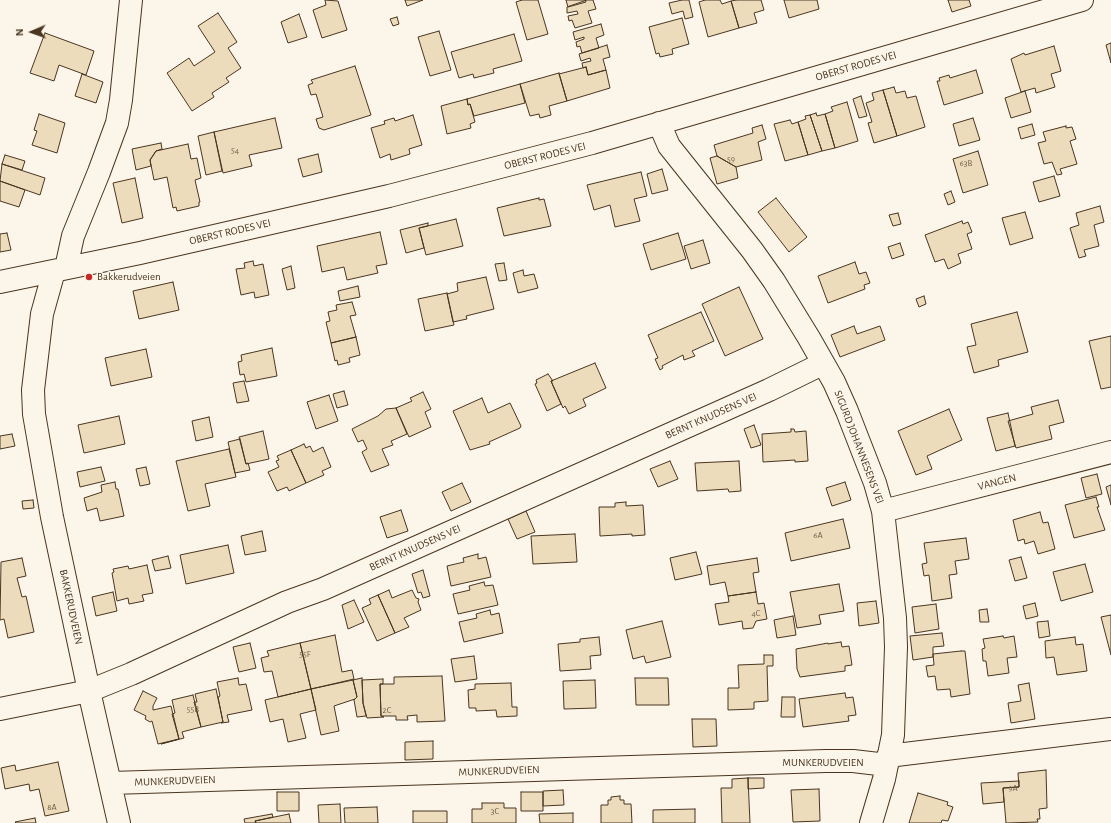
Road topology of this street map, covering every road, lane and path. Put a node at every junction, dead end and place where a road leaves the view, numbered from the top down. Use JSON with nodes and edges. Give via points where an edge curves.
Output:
{"nodes":[{"id":1,"x":131,"y":0,"type":"edge"},
{"id":2,"x":1082,"y":0,"type":"edge"},
{"id":3,"x":659,"y":123,"type":"junction"},
{"id":4,"x":60,"y":269,"type":"junction"},
{"id":5,"x":0,"y":282,"type":"edge"},
{"id":6,"x":822,"y":364,"type":"junction"},
{"id":7,"x":1111,"y":452,"type":"edge"},
{"id":8,"x":883,"y":511,"type":"junction"},
{"id":9,"x":89,"y":691,"type":"junction"},
{"id":10,"x":0,"y":709,"type":"edge"},
{"id":11,"x":1111,"y":729,"type":"edge"},
{"id":12,"x":888,"y":761,"type":"junction"},
{"id":13,"x":111,"y":783,"type":"junction"},
{"id":14,"x":119,"y":823,"type":"edge"},
{"id":15,"x":871,"y":823,"type":"edge"}],
"edges":[{"from":1,"to":4,"type":"street","name":"BAKKERUDVEIEN","via":[[121,100],[116,123]]},
{"from":2,"to":3,"type":"street","name":"OBERST RODES VEI"},
{"from":3,"to":4,"type":"street","name":"OBERST RODES VEI","via":[[592,144],[389,196],[140,254]]},
{"from":3,"to":6,"type":"street","name":"SIGURD JOHANNESENS VEI","via":[[669,146],[774,281]]},
{"from":4,"to":5,"type":"street","name":"OBERST RODES VEI"},
{"from":4,"to":9,"type":"street","name":"BAKKERUDVEIEN","via":[[42,314],[33,390],[34,414],[52,517]]},
{"from":6,"to":8,"type":"street","name":"SIGURD JOHANNESENS VEI","via":[[834,382],[847,411]]},
{"from":6,"to":9,"type":"street","name":"BERNT KNUDSENS VEI","via":[[742,402]]},
{"from":7,"to":8,"type":"street","name":"VANGEN"},
{"from":8,"to":12,"type":"street","name":"SIGURD JOHANNESENS VEI","via":[[896,647],[895,709]]},
{"from":9,"to":10,"type":"street","name":"BERNT KNUDSENS VEI"},
{"from":9,"to":13,"type":"street","name":"BAKKERUDVEIEN"},
{"from":11,"to":12,"type":"street","name":"MUNKERUDVEIEN"},
{"from":12,"to":13,"type":"street","name":"MUNKERUDVEIEN"},
{"from":12,"to":15,"type":"street","name":"SIGURD JOHANNESENS VEI"},
{"from":13,"to":14,"type":"street","name":"BAKKERUDVEIEN"}]}
